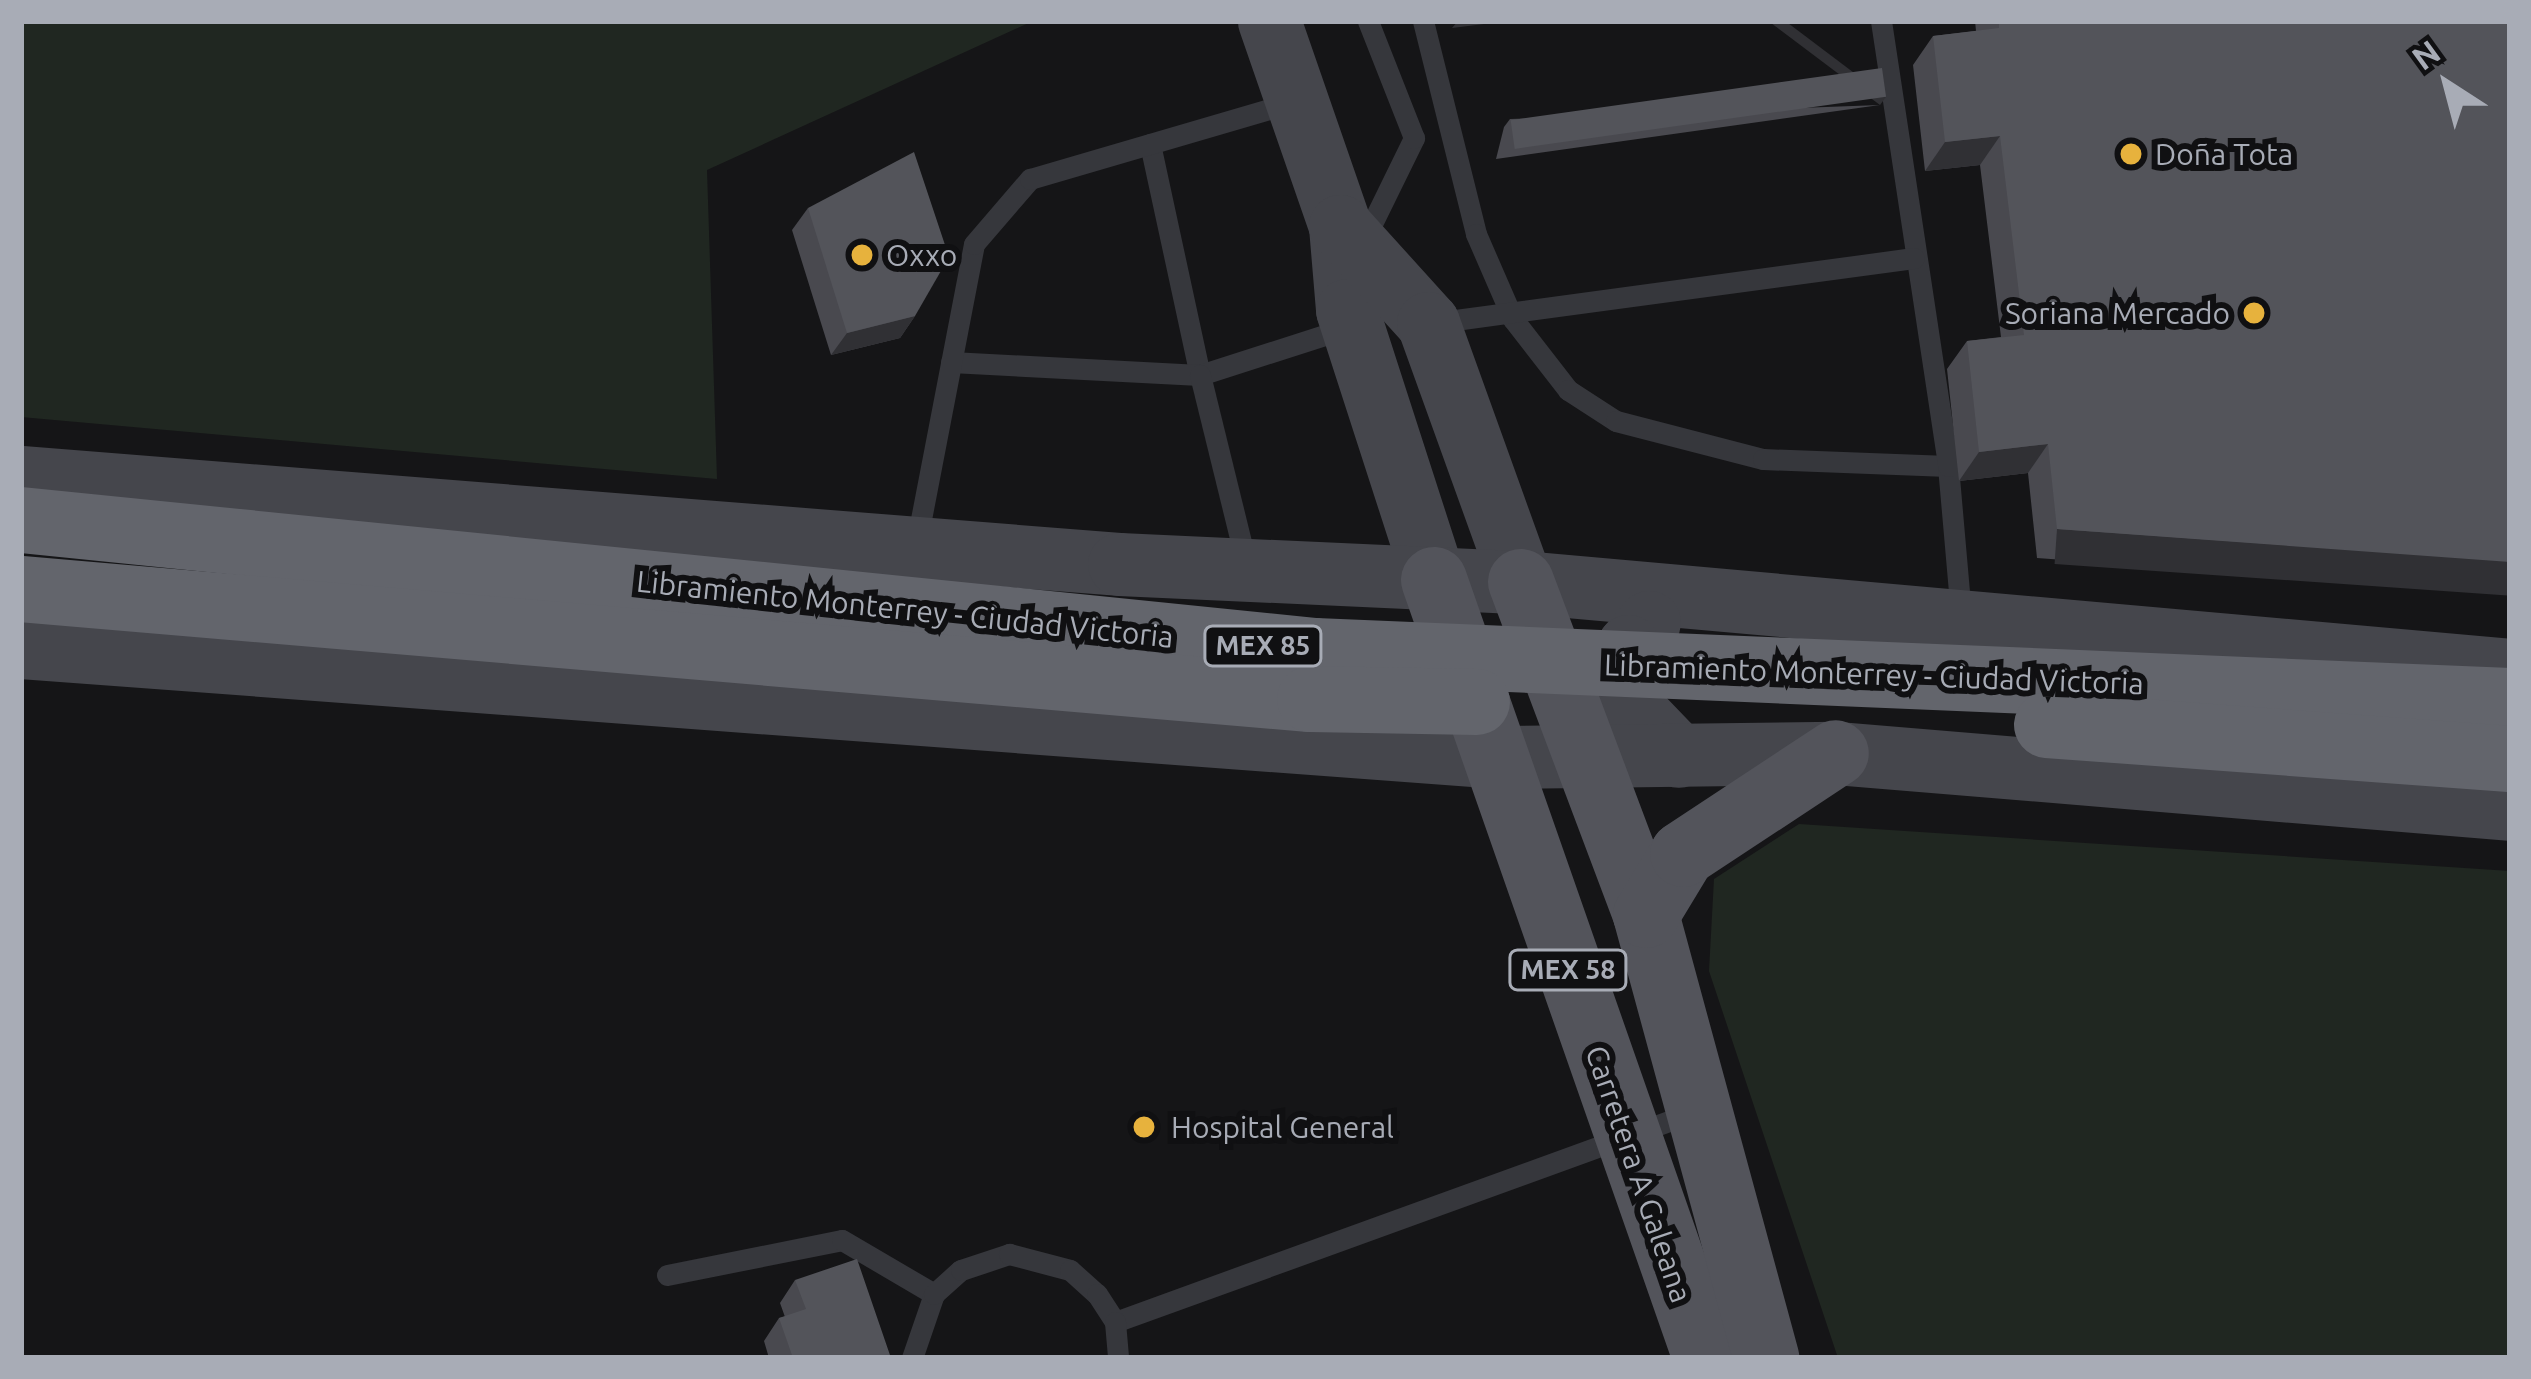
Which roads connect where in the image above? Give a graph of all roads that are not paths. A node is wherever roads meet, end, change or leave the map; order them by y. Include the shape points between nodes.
1 (1269, 21) edge
2 (1368, 21) edge
3 (1424, 21) edge
4 (1881, 21) edge
5 (1297, 101) junction
6 (1150, 144) junction
7 (1351, 235) junction
8 (1914, 258) junction
9 (1513, 320) junction
10 (1428, 323) junction
11 (1353, 326) junction
12 (951, 362) junction
13 (1200, 374) junction
14 (1948, 466) junction
15 (21, 477) edge
16 (21, 520) edge
17 (915, 547) junction
18 (1248, 571) junction
19 (1323, 576) junction
20 (1435, 580) junction
21 (1520, 582) junction
22 (21, 589) edge
23 (1684, 596) junction
24 (1962, 621) junction
25 (21, 646) edge
26 (2510, 670) edge
27 (2510, 701) edge
28 (1294, 744) junction
29 (1836, 754) junction
30 (1679, 756) junction
31 (1497, 758) junction
32 (1584, 758) junction
33 (2510, 759) edge
34 (2510, 809) edge
35 (1646, 915) junction
36 (1695, 1112) junction
37 (1624, 1137) junction
38 (667, 1275) dead end
39 (934, 1294) junction
40 (1115, 1322) junction
41 (912, 1358) edge
42 (1118, 1358) edge
43 (1706, 1358) edge
44 (1766, 1358) edge

1 - 5 street
2 - 7 lane via 1414,138
3 - 9 lane via 1476,235
4 - 8 lane
5 - 6 lane
5 - 7 street
6 - 12 lane via 1030,179 974,244
6 - 13 lane
7 - 10 street
7 - 11 street
8 - 9 lane
8 - 14 lane
9 - 10 lane
9 - 14 lane via 1568,390 1616,422 1763,459
10 - 21 street
11 - 13 lane
11 - 20 street
12 - 13 lane
12 - 17 lane
13 - 18 lane
14 - 24 lane
15 - 17 street
16 - 27 highway, Libramiento Monterrey - Ciudad Victoria / MEX 85 via 1315,651
17 - 18 street
18 - 19 street
19 - 20 street
19 - 28 street via 1377,639 1380,673 1339,729
20 - 21 street
20 - 31 main road, Carretera A Galeana / MEX 58
21 - 23 street
21 - 32 main road, MEX 58
22 - 33 highway, Libramiento Monterrey - Ciudad Victoria / MEX 85 via 1310,699 1815,708
23 - 24 street
23 - 30 street via 1628,646 1622,670 1626,700
24 - 26 street
25 - 28 street
28 - 31 street
29 - 30 street
29 - 34 street
29 - 35 main road via 1682,854
30 - 32 street
31 - 32 street
31 - 37 main road, Carretera A Galeana / MEX 58
32 - 35 main road, MEX 58
35 - 36 main road, MEX 58
36 - 37 lane
36 - 44 main road, MEX 58 via 1766,1324
37 - 40 lane
37 - 43 main road, Carretera A Galeana / MEX 58
38 - 39 lane via 842,1240
39 - 40 lane via 961,1270 1010,1254 1045,1259
39 - 41 lane
40 - 42 lane

